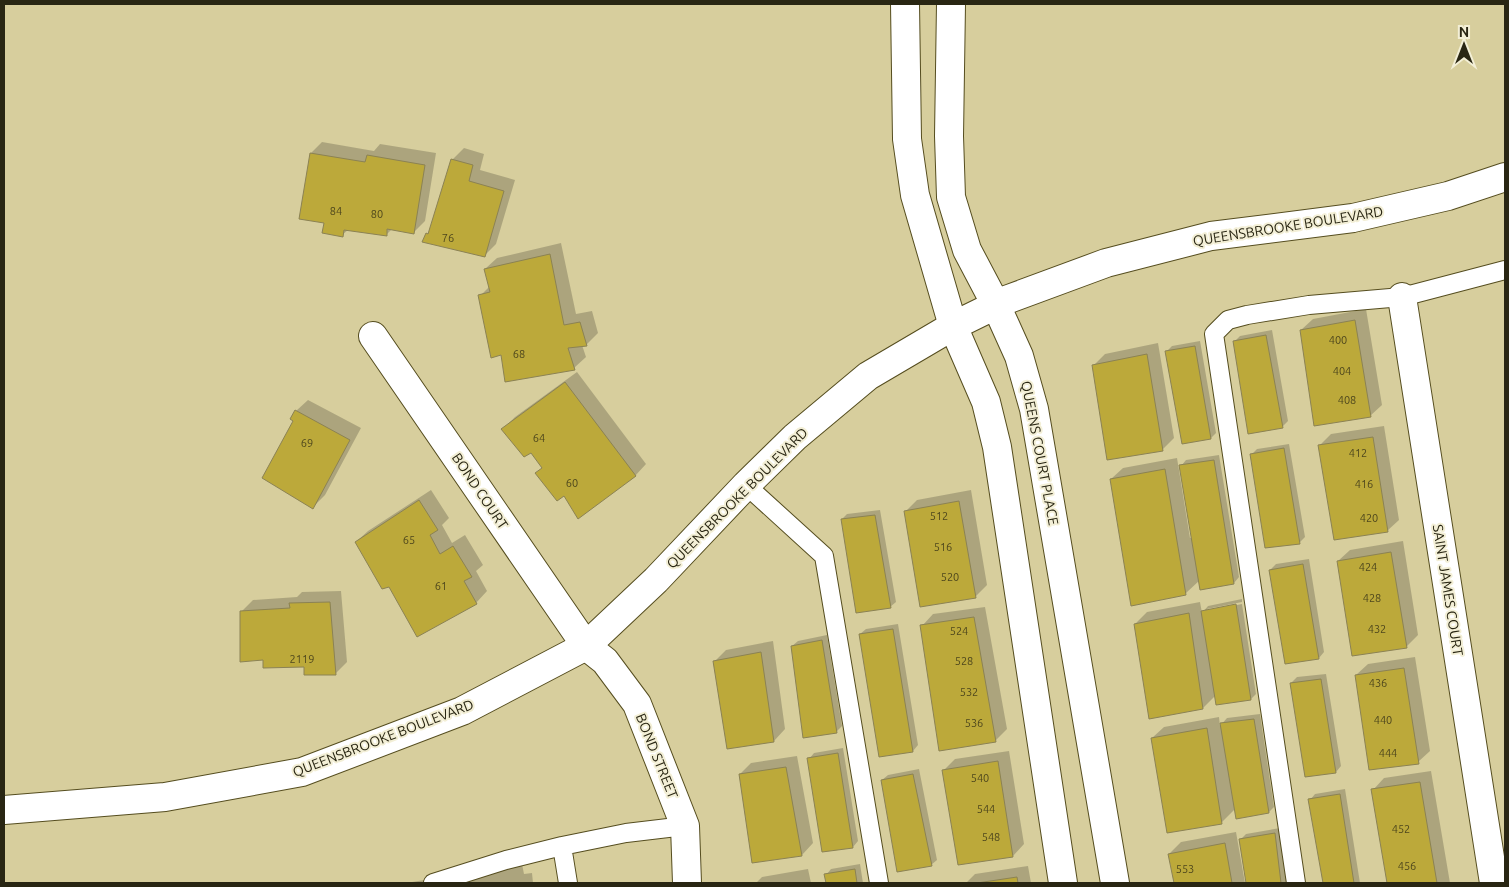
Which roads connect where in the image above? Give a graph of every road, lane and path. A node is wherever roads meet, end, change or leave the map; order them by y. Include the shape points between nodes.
1 (905, 4) edge
2 (951, 4) edge
3 (1505, 176) edge
4 (1505, 270) edge
5 (1402, 297) junction
6 (996, 305) junction
7 (952, 326) junction
8 (374, 336) dead end
9 (746, 485) junction
10 (586, 646) junction
11 (4, 810) edge
12 (685, 826) junction
13 (562, 846) junction
14 (433, 883) edge
15 (568, 883) edge
16 (687, 883) edge
17 (879, 883) edge
18 (1064, 883) edge
19 (1115, 883) edge
20 (1296, 883) edge
21 (1494, 883) edge

1 - 7 street via 907,139 912,176
2 - 6 street, QUEENS COURT PLACE via 951,197 967,250
3 - 6 street, QUEENSBROOKE BOULEVARD via 1448,196 1354,218 1201,239 1106,263
4 - 5 lane
5 - 20 lane via 1247,315 1228,320 1214,334
5 - 21 street, SAINT JAMES COURT
6 - 7 street, QUEENSBROOKE BOULEVARD
6 - 19 street, QUEENS COURT PLACE via 1020,356 1034,409
7 - 9 street, QUEENSBROOKE BOULEVARD via 868,376 795,437
7 - 18 street via 986,402 997,448
8 - 10 street, BOND COURT
9 - 10 street, QUEENSBROOKE BOULEVARD via 656,580
9 - 17 lane via 824,556
10 - 11 street, QUEENSBROOKE BOULEVARD via 462,711 302,772 166,797
10 - 12 street, BOND STREET via 605,661 637,704
12 - 13 lane via 626,833
12 - 16 street, BOND STREET
13 - 14 lane
13 - 15 lane

